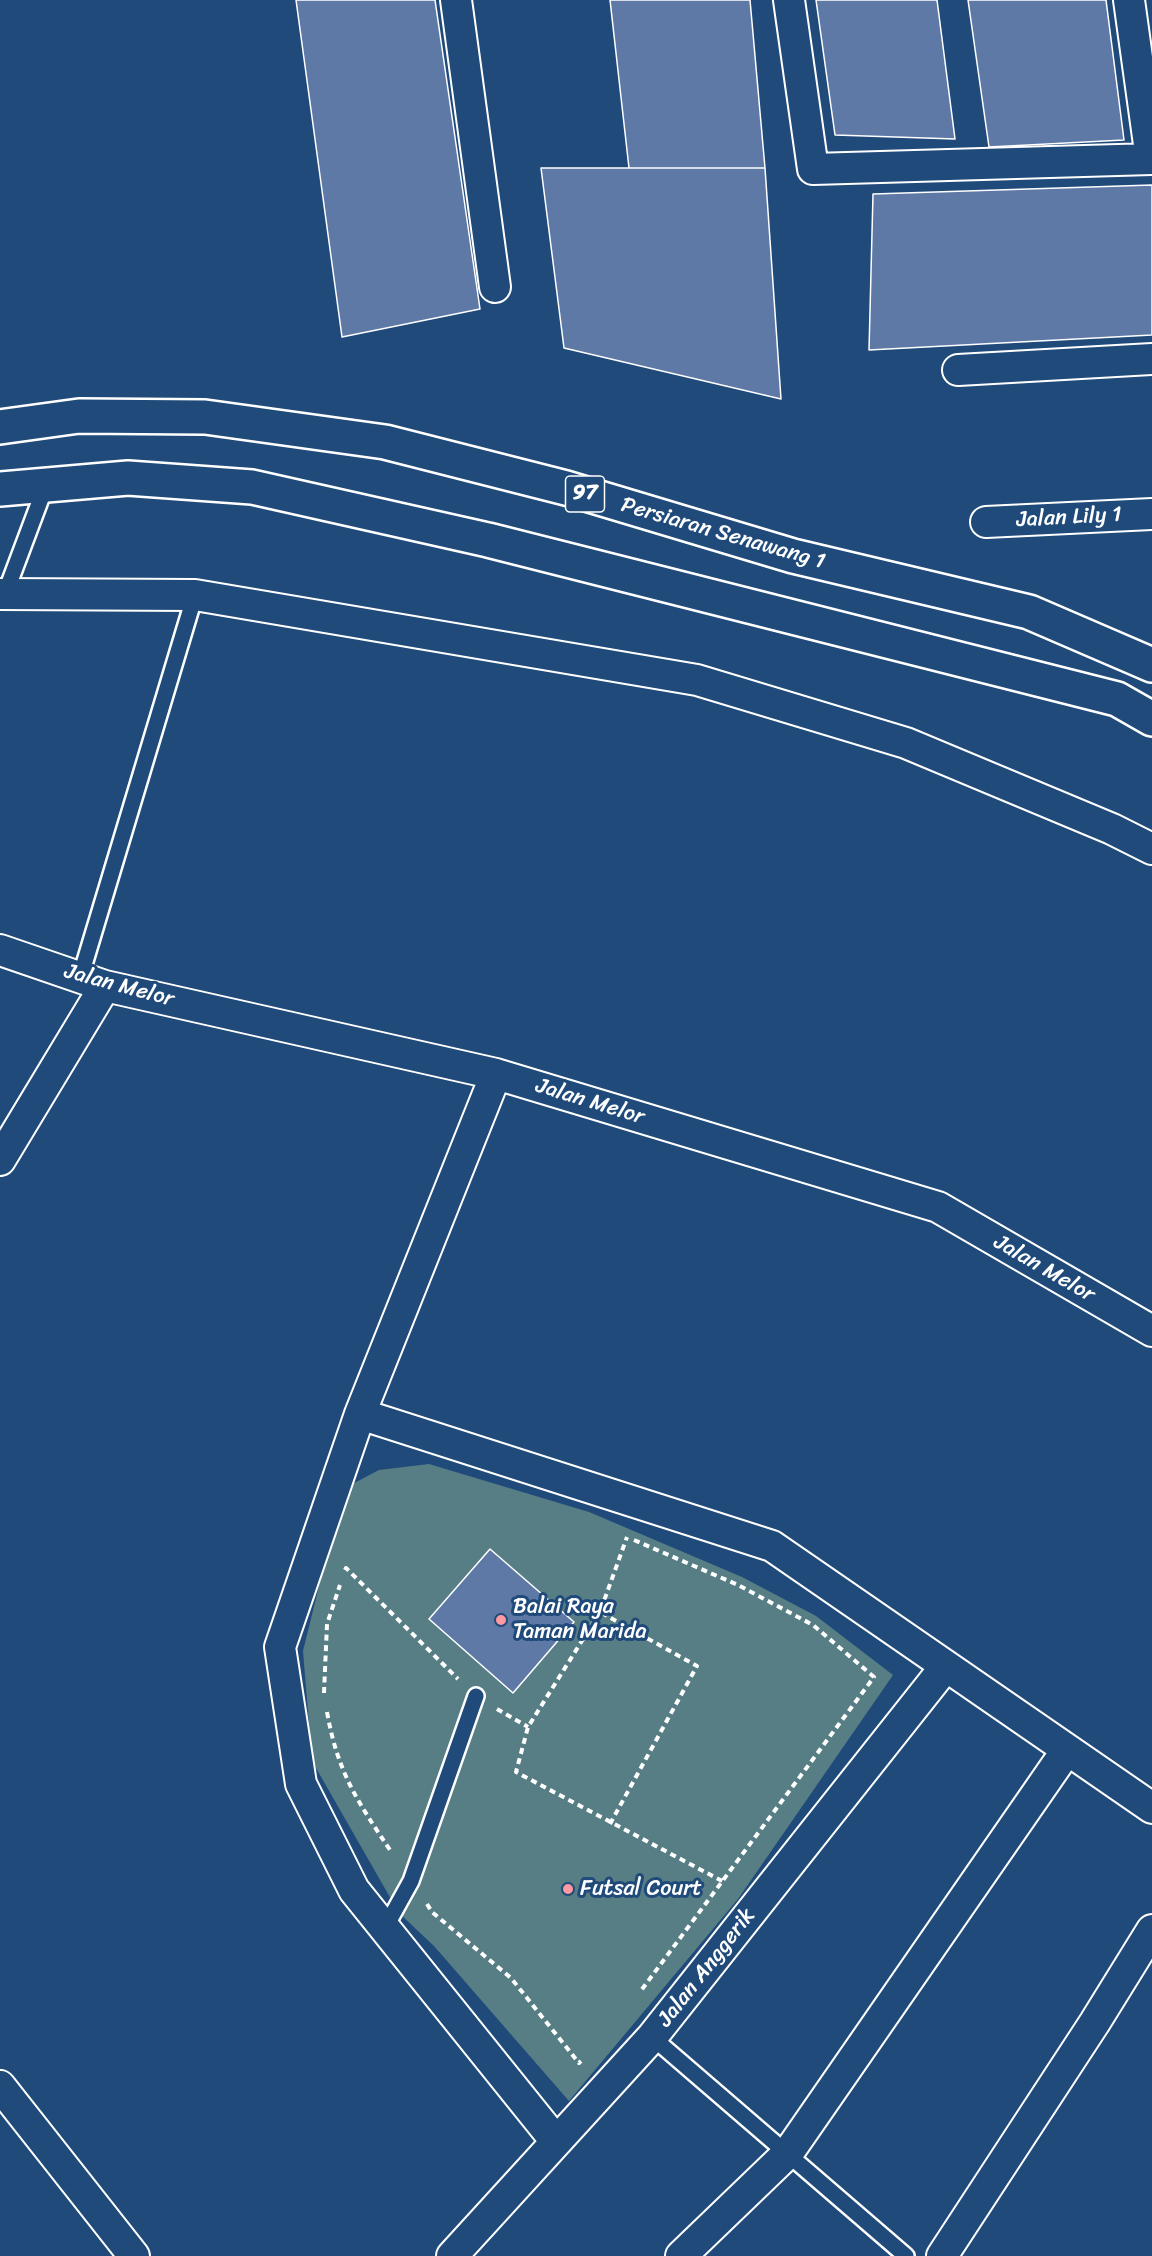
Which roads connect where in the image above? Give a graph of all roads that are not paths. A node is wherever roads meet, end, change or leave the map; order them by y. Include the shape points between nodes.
1 (456, 0) edge
2 (789, 0) edge
3 (1129, 0) edge
4 (1152, 159) edge
5 (495, 287) dead end
6 (1152, 359) edge
7 (958, 370) dead end
8 (0, 427) edge
9 (46, 485) junction
10 (0, 489) edge
11 (1152, 514) edge
12 (987, 522) dead end
13 (195, 595) junction
14 (2, 598) edge
15 (1152, 665) edge
16 (1152, 719) edge
17 (1152, 849) edge
18 (0, 950) edge
19 (93, 982) junction
20 (496, 1074) junction
21 (0, 1160) edge
22 (1152, 1331) edge
23 (360, 1414) junction
24 (946, 1666) junction
25 (476, 1696) road end
26 (1067, 1750) junction
27 (1152, 1808) edge
28 (385, 1928) junction
29 (1152, 1930) edge
30 (652, 2037) junction
31 (0, 2086) edge
32 (555, 2140) junction
33 (788, 2153) junction
34 (134, 2256) edge
35 (452, 2256) edge
36 (681, 2256) edge
37 (906, 2256) edge
38 (942, 2256) edge

1 - 5 street
2 - 4 street via 813,169
3 - 4 street
6 - 7 street
8 - 15 main road, Persiaran Senawang 1 / 97 via 79,416 205,417 385,442 566,488 793,556 1029,612
9 - 10 main road
9 - 14 lane
9 - 16 main road via 128,478 252,487 488,540 1117,699
11 - 12 street, Jalan Lily 1
13 - 14 street
13 - 17 street via 697,680 906,742
13 - 19 lane
18 - 19 street, Jalan Melor
19 - 20 street, Jalan Melor
19 - 21 street
20 - 22 street, Jalan Melor via 939,1207
20 - 23 street
23 - 24 street via 772,1546
23 - 28 street via 280,1647 301,1784 354,1890
24 - 26 street
24 - 30 street, Jalan Anggerik
25 - 28 lane via 411,1881
26 - 27 street
26 - 33 street
28 - 32 street
29 - 38 street
30 - 32 street, Jalan Anggerik
30 - 33 lane
31 - 34 street
32 - 35 street, Jalan Anggerik
33 - 36 street
33 - 37 lane

